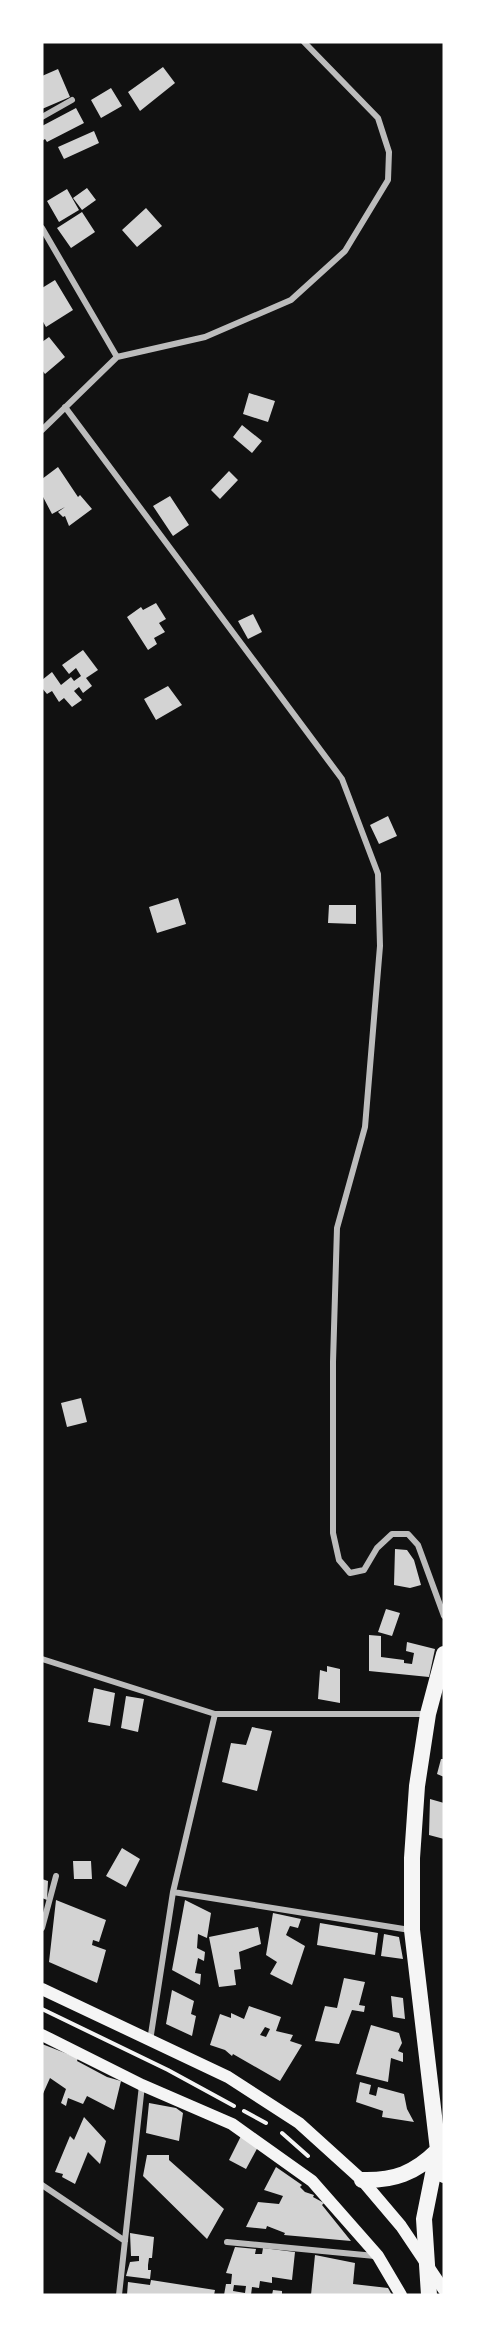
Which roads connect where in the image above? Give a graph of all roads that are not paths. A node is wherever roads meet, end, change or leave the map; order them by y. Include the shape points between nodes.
1 (304, 42) edge
2 (72, 100) dead end
3 (42, 117) edge
4 (42, 228) edge
5 (117, 357) junction
6 (65, 407) junction
7 (42, 430) edge
8 (444, 1616) edge
9 (444, 1654) edge
10 (42, 1659) edge
11 (215, 1714) junction
12 (428, 1714) junction
13 (56, 1876) dead end
14 (173, 1892) junction
15 (42, 1928) edge
16 (412, 1930) junction
17 (42, 1989) edge
18 (42, 2035) edge
19 (150, 2042) junction
20 (142, 2085) junction
21 (438, 2150) junction
22 (444, 2175) edge
23 (362, 2180) junction
24 (42, 2185) edge
25 (125, 2241) junction
26 (227, 2242) dead end
27 (378, 2256) junction
28 (427, 2266) junction
29 (444, 2290) edge
30 (119, 2295) edge
31 (401, 2295) edge
32 (429, 2295) edge

1 - 5 street via 378,118 390,152 388,180 345,251 291,300 205,337
2 - 3 street
4 - 5 street
5 - 6 street
6 - 7 street
6 - 8 street via 342,780 378,874 380,946 365,1127 337,1228 333,1533 339,1560 350,1573 364,1570 377,1548 392,1534 408,1534 418,1545
9 - 12 highway
10 - 11 street
11 - 12 street
11 - 14 street
12 - 16 highway via 411,1858
13 - 15 street
14 - 16 street
14 - 19 street
16 - 21 highway
17 - 19 main road
18 - 20 main road
19 - 23 main road via 228,2077 299,2123
20 - 25 street
20 - 27 main road via 232,2124 312,2181
21 - 22 highway
21 - 23 highway via 404,2176 384,2181
21 - 28 highway via 424,2220
23 - 28 main road via 401,2226
24 - 25 street
25 - 30 street
26 - 27 street
27 - 31 main road
28 - 29 main road
28 - 32 highway

